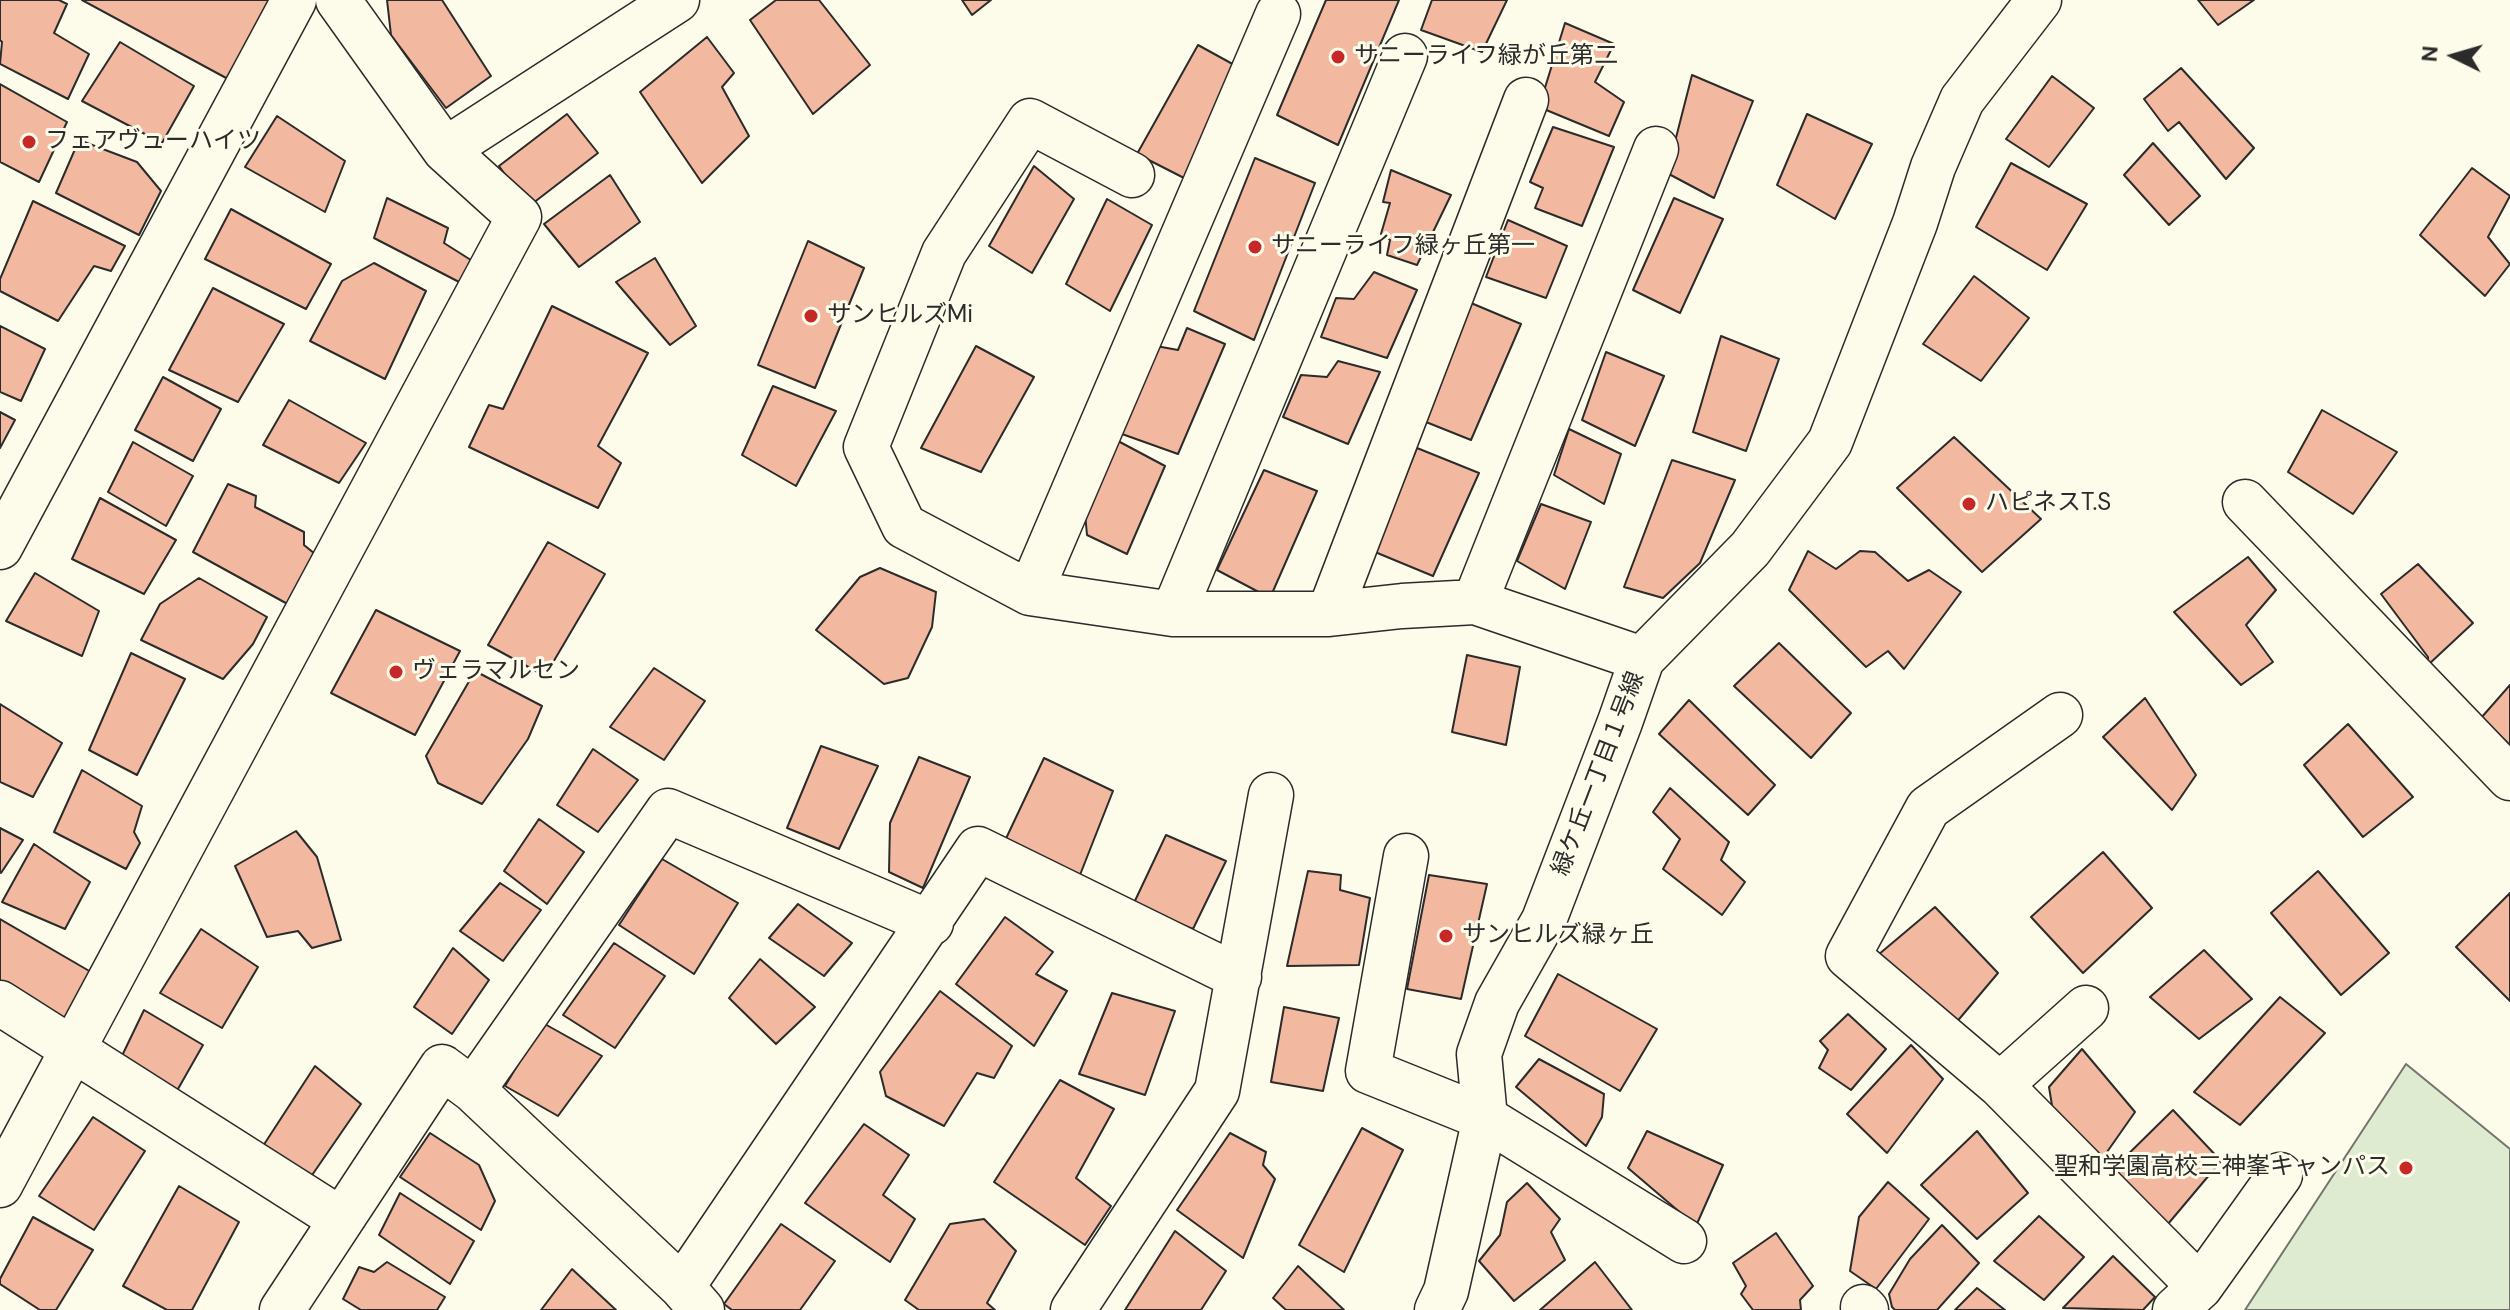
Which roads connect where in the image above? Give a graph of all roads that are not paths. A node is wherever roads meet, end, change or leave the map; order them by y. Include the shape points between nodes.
1 (294, 0) edge
2 (338, 0) edge
3 (677, 0) edge
4 (2039, 0) edge
5 (1278, 14) dead end
6 (1405, 56) dead end
7 (1526, 100) dead end
8 (1656, 149) dead end
9 (445, 150) junction
10 (1132, 175) dead end
11 (2245, 502) dead end
12 (0, 547) edge
13 (1030, 593) junction
14 (1475, 602) junction
15 (1173, 614) junction
16 (1329, 614) junction
17 (1642, 659) junction
18 (2060, 715) dead end
19 (2510, 778) edge
20 (1271, 795) dead end
21 (1406, 856) dead end
22 (931, 923) junction
23 (1239, 977) junction
24 (0, 1003) edge
25 (2086, 1008) dead end
26 (73, 1050) junction
27 (2000, 1085) junction
28 (473, 1090) junction
29 (1485, 1118) junction
30 (2280, 1175) dead end
31 (0, 1185) edge
32 (340, 1219) junction
33 (1684, 1241) dead end
34 (2188, 1298) edge
35 (692, 1299) edge
36 (1449, 1304) edge
37 (282, 1310) edge
38 (1073, 1310) edge

1 - 12 street
2 - 9 street
3 - 9 street
4 - 17 street, 緑ケ丘一丁目１号線 via 1962,100 1830,442 1750,549
5 - 13 street
6 - 15 street
7 - 16 street
8 - 14 street
9 - 26 street via 519,217
10 - 13 street via 1030,121 944,253 866,447 904,526
11 - 19 street
13 - 15 street
14 - 16 street
14 - 17 street
15 - 16 street
17 - 29 street, 緑ケ丘一丁目１号線 via 1544,920 1497,1003 1479,1054
18 - 27 street via 1928,808 1848,956
20 - 23 street
21 - 29 street via 1368,1071
22 - 23 street via 978,849
22 - 28 street via 668,811
22 - 35 street
23 - 38 street via 1217,1091
24 - 26 street
25 - 27 street
26 - 31 street
26 - 32 street
27 - 34 street
28 - 32 street via 442,1067
28 - 35 street
29 - 33 street
29 - 36 street, 緑ケ丘一丁目１号線
30 - 34 street
32 - 37 street

